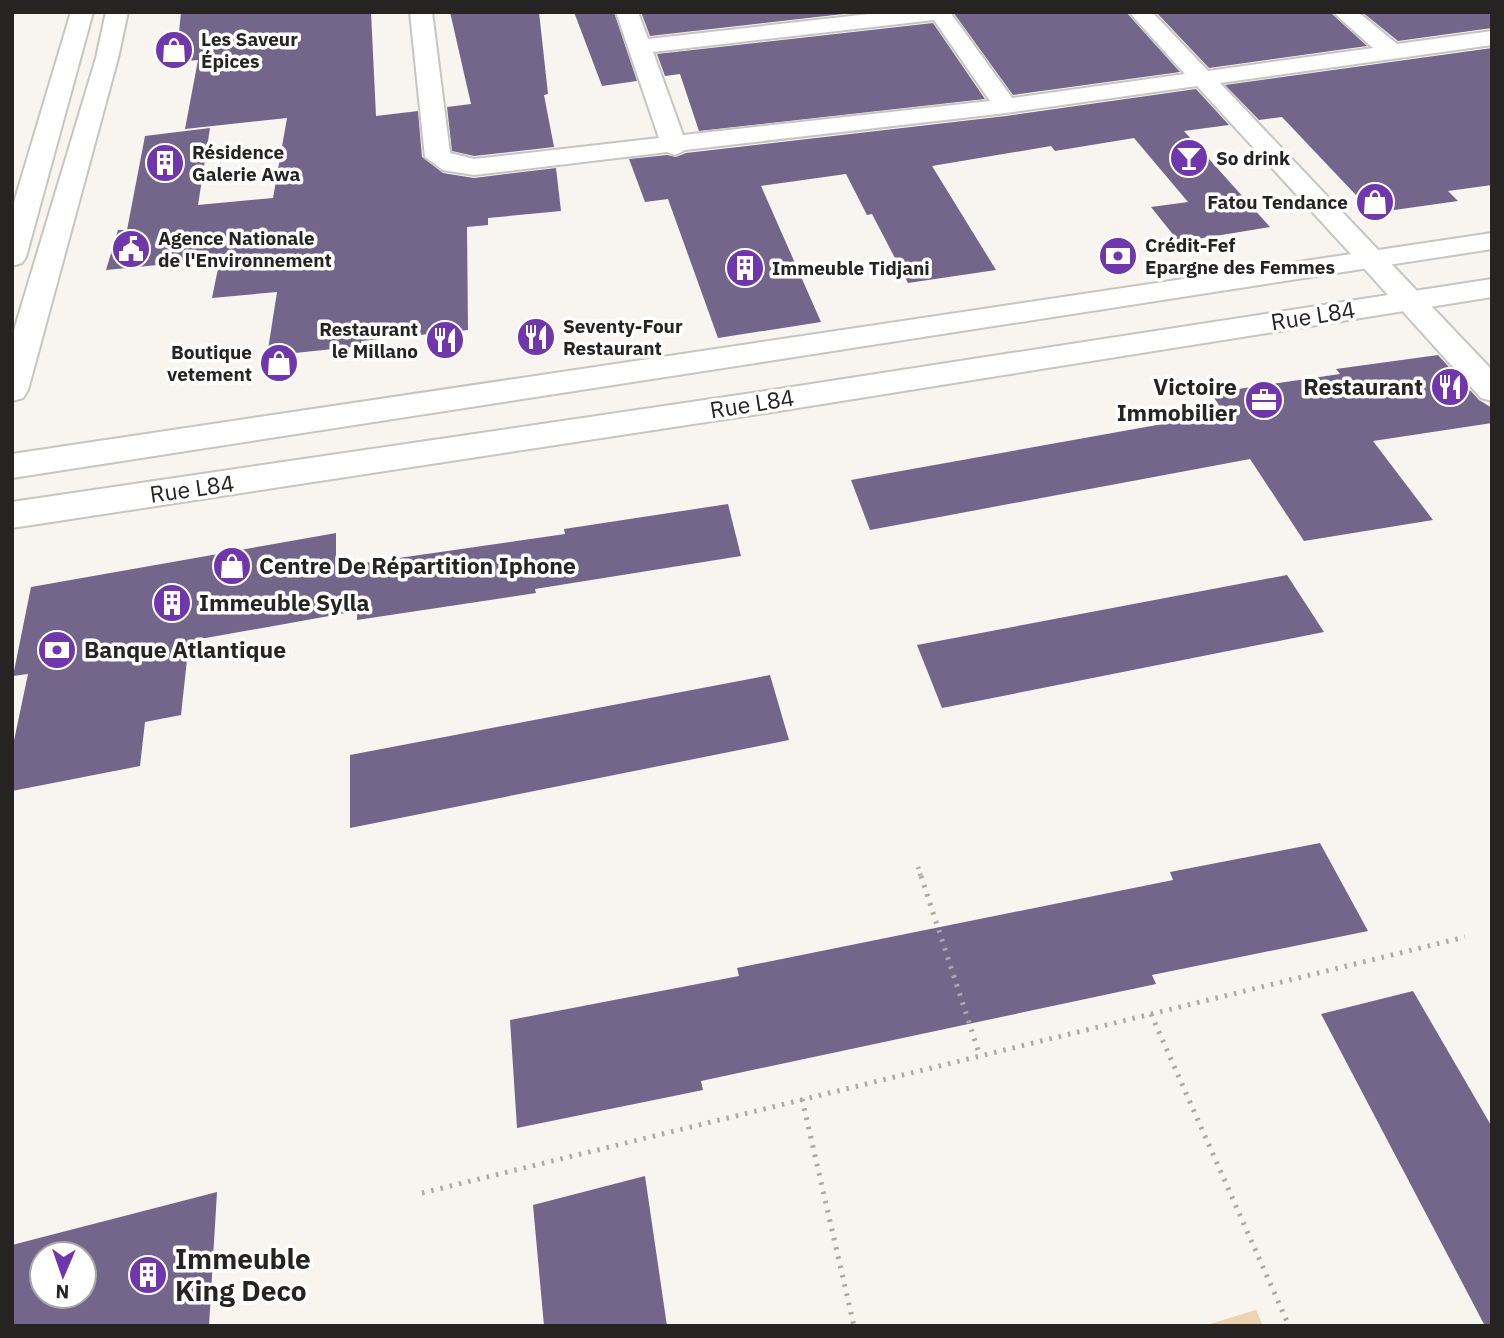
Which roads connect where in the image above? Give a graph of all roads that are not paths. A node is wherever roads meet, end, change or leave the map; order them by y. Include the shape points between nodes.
1 (82, 12) edge
2 (117, 12) edge
3 (421, 12) edge
4 (627, 12) edge
5 (939, 12) edge
6 (1140, 12) edge
7 (1344, 12) edge
8 (1492, 38) edge
9 (638, 47) junction
10 (1391, 51) junction
11 (1202, 77) junction
12 (1006, 106) junction
13 (675, 146) junction
14 (1492, 241) edge
15 (12, 257) edge
16 (1371, 259) junction
17 (1492, 288) edge
18 (1410, 301) junction
19 (12, 390) edge
20 (1492, 390) edge
21 (12, 466) edge
22 (12, 515) edge

1 - 15 street
2 - 19 street
3 - 13 street via 438,157 452,165 474,167
4 - 9 street
5 - 9 street
5 - 12 street
6 - 11 street
7 - 10 street
8 - 10 street
9 - 13 street
10 - 11 street
11 - 12 street
11 - 16 street
12 - 13 street
14 - 16 street, Rue L84
16 - 18 street
16 - 21 street, Rue L84
17 - 18 street, Rue L84
18 - 20 street
18 - 22 street, Rue L84

